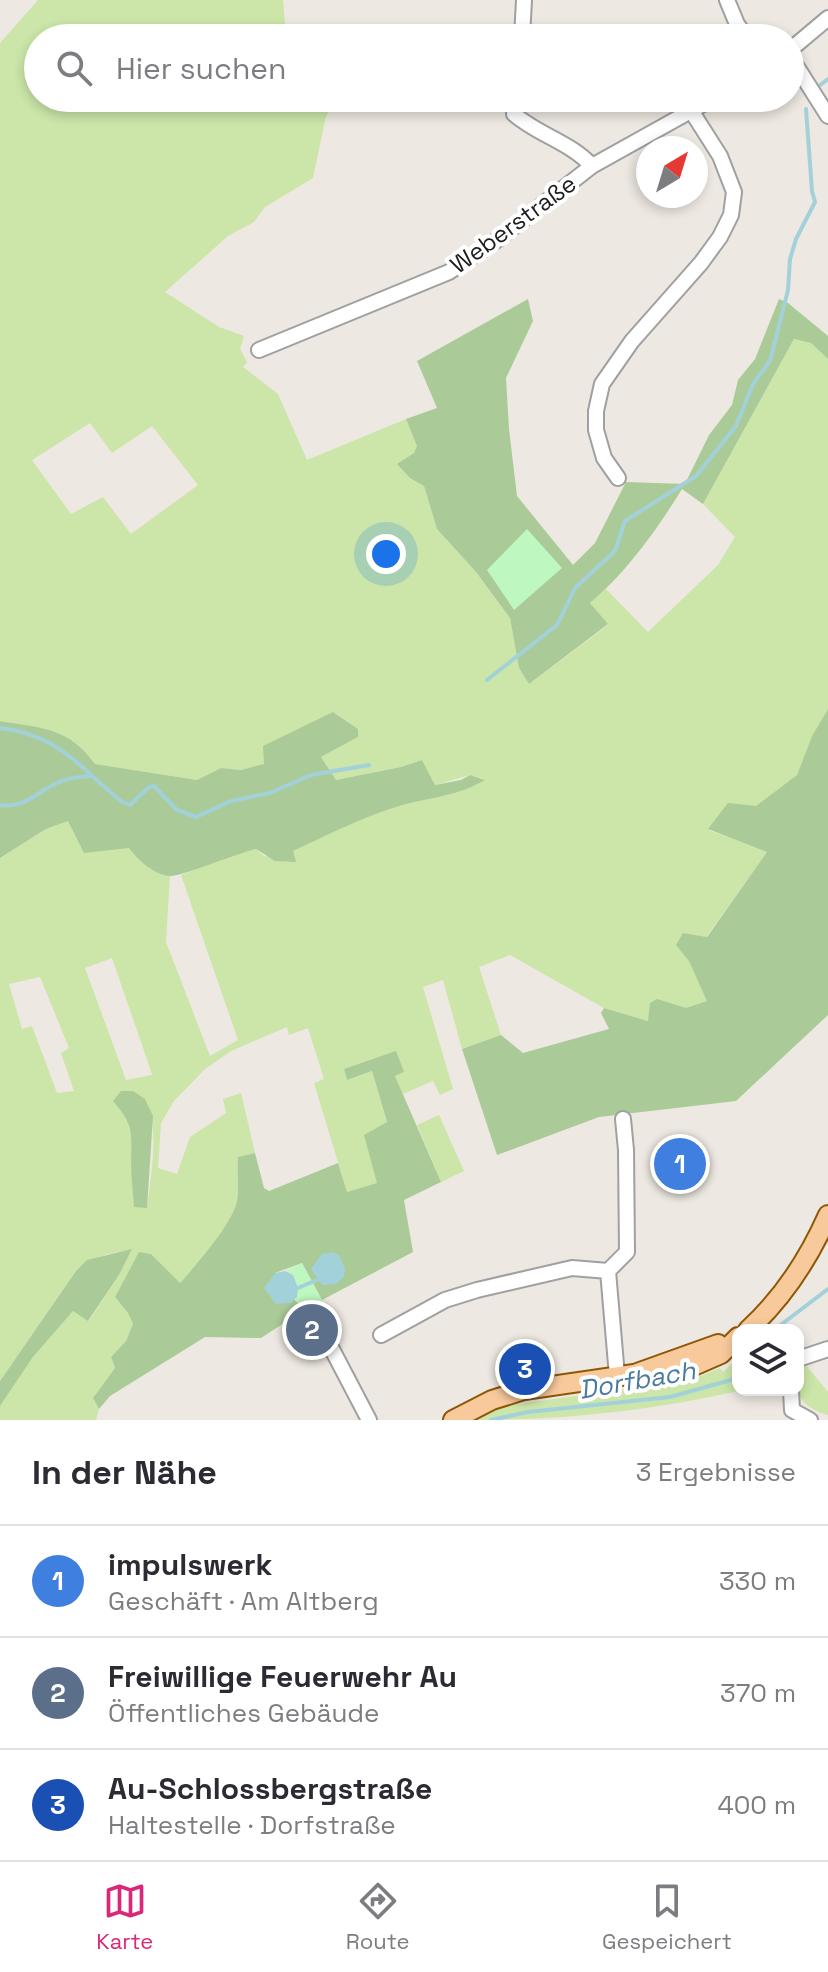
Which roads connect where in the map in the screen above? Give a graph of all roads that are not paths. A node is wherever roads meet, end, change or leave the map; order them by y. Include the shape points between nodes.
1 (524, 0) edge
2 (727, 0) edge
3 (828, 18) edge
4 (523, 24) edge
5 (737, 24) edge
6 (804, 40) edge
7 (804, 76) edge
8 (514, 112) edge
9 (692, 112) joint
10 (828, 116) edge
11 (592, 166) junction
12 (259, 350) dead end
13 (618, 478) dead end
14 (623, 1119) dead end
15 (828, 1215) edge
16 (608, 1271) junction
17 (753, 1324) edge
18 (324, 1334) dead end
19 (381, 1335) dead end
20 (732, 1337) edge
21 (828, 1349) edge
22 (804, 1357) edge
23 (625, 1375) junction
24 (790, 1415) edge
25 (369, 1420) edge
26 (453, 1420) edge
27 (810, 1420) edge

1 - 4 street
2 - 5 street
3 - 6 street
7 - 10 street
8 - 11 street
9 - 11 street, Weberstraße
9 - 13 street via 720,156 734,192 731,215 701,263 632,341 602,384 596,430 604,458
11 - 12 street, Weberstraße via 449,272
14 - 16 street via 627,1252
15 - 17 main road via 800,1269
16 - 19 street via 572,1268 477,1290 445,1300
16 - 23 street
18 - 25 street
20 - 23 main road
21 - 22 street
23 - 26 main road via 524,1390
24 - 27 street

